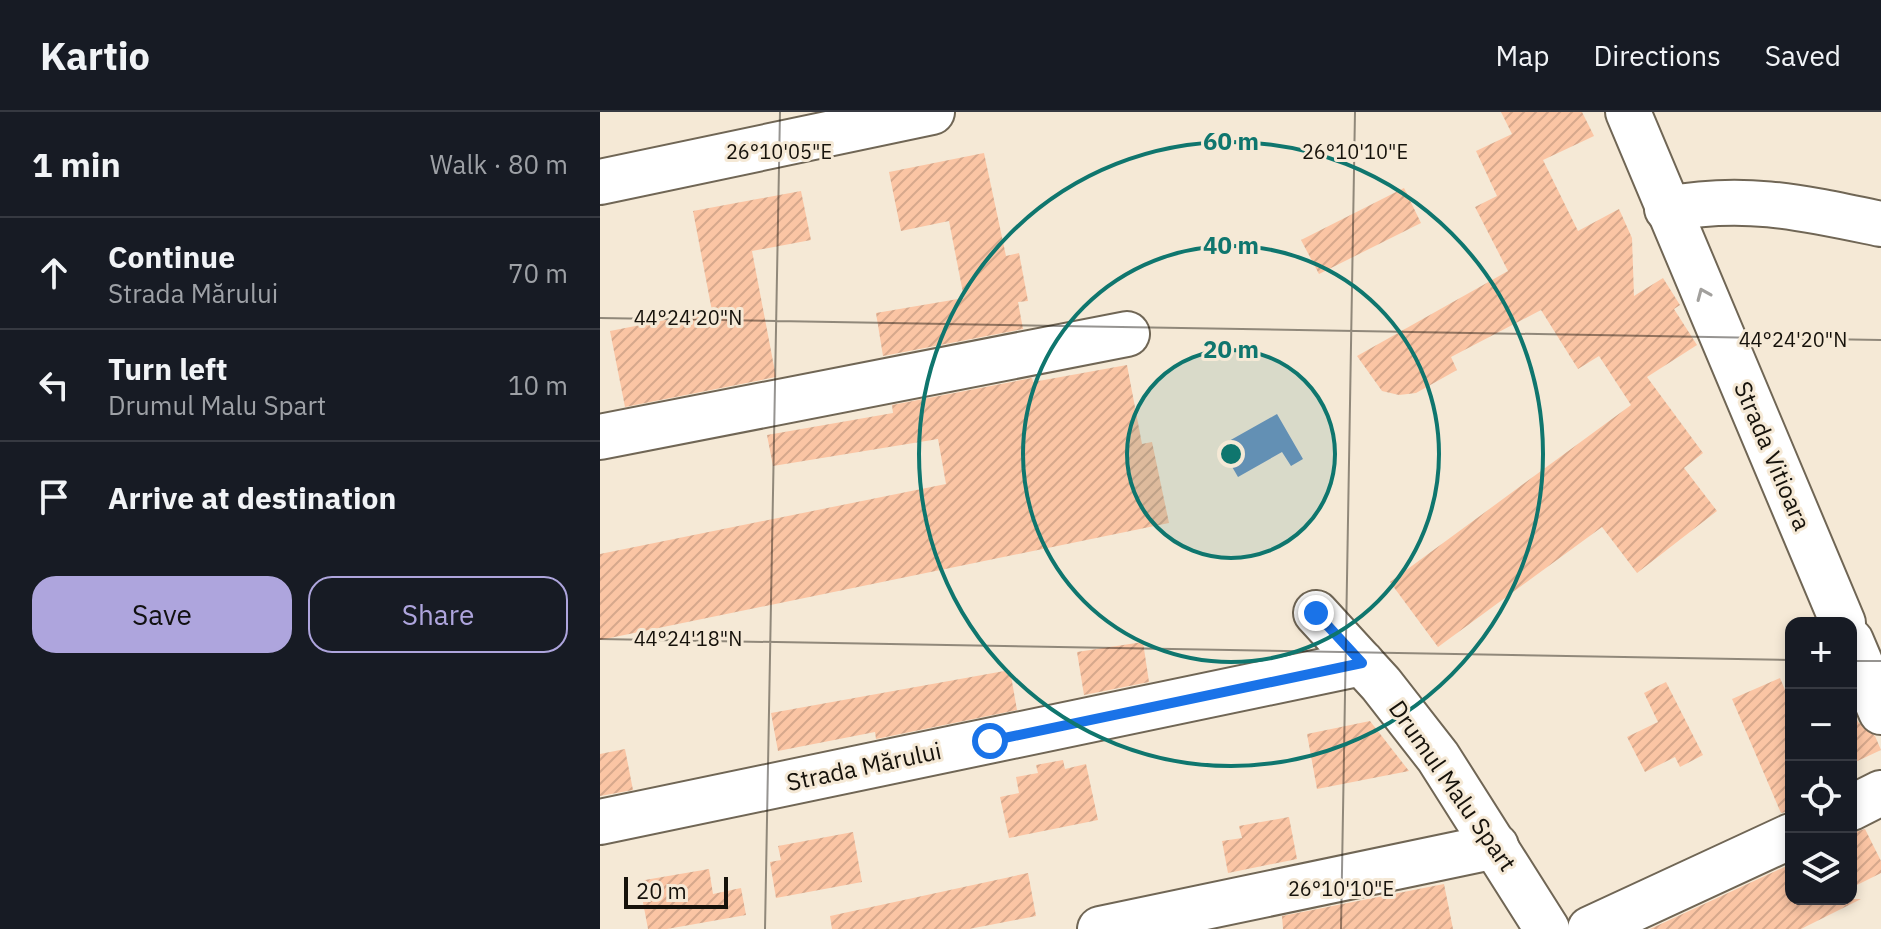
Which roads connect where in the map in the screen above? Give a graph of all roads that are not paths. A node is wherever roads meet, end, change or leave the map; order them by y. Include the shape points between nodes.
1 (932, 112) edge
2 (1628, 112) edge
3 (600, 182) edge
4 (1667, 209) junction
5 (1881, 224) edge
6 (1127, 334) dead end
7 (600, 437) edge
8 (1316, 613) dead end
9 (1840, 617) edge
10 (1857, 655) edge
11 (1362, 663) junction
12 (1881, 712) edge
13 (1881, 793) edge
14 (1857, 805) edge
15 (600, 822) edge
16 (1785, 839) edge
17 (1496, 846) junction
18 (1100, 929) edge
19 (1547, 929) edge
20 (1590, 929) edge

1 - 3 street
2 - 4 street, Strada Vitioara
4 - 5 street via 1756,201
9 -> 4 street, Strada Vitioara
6 - 7 street
8 - 11 street, Drumul Malu Spart
10 - 12 street
11 - 15 street, Strada Mărului
11 - 17 street, Drumul Malu Spart via 1438,757
13 - 14 street
16 - 20 street
17 - 18 street
17 - 19 street, Drumul Malu Spart

